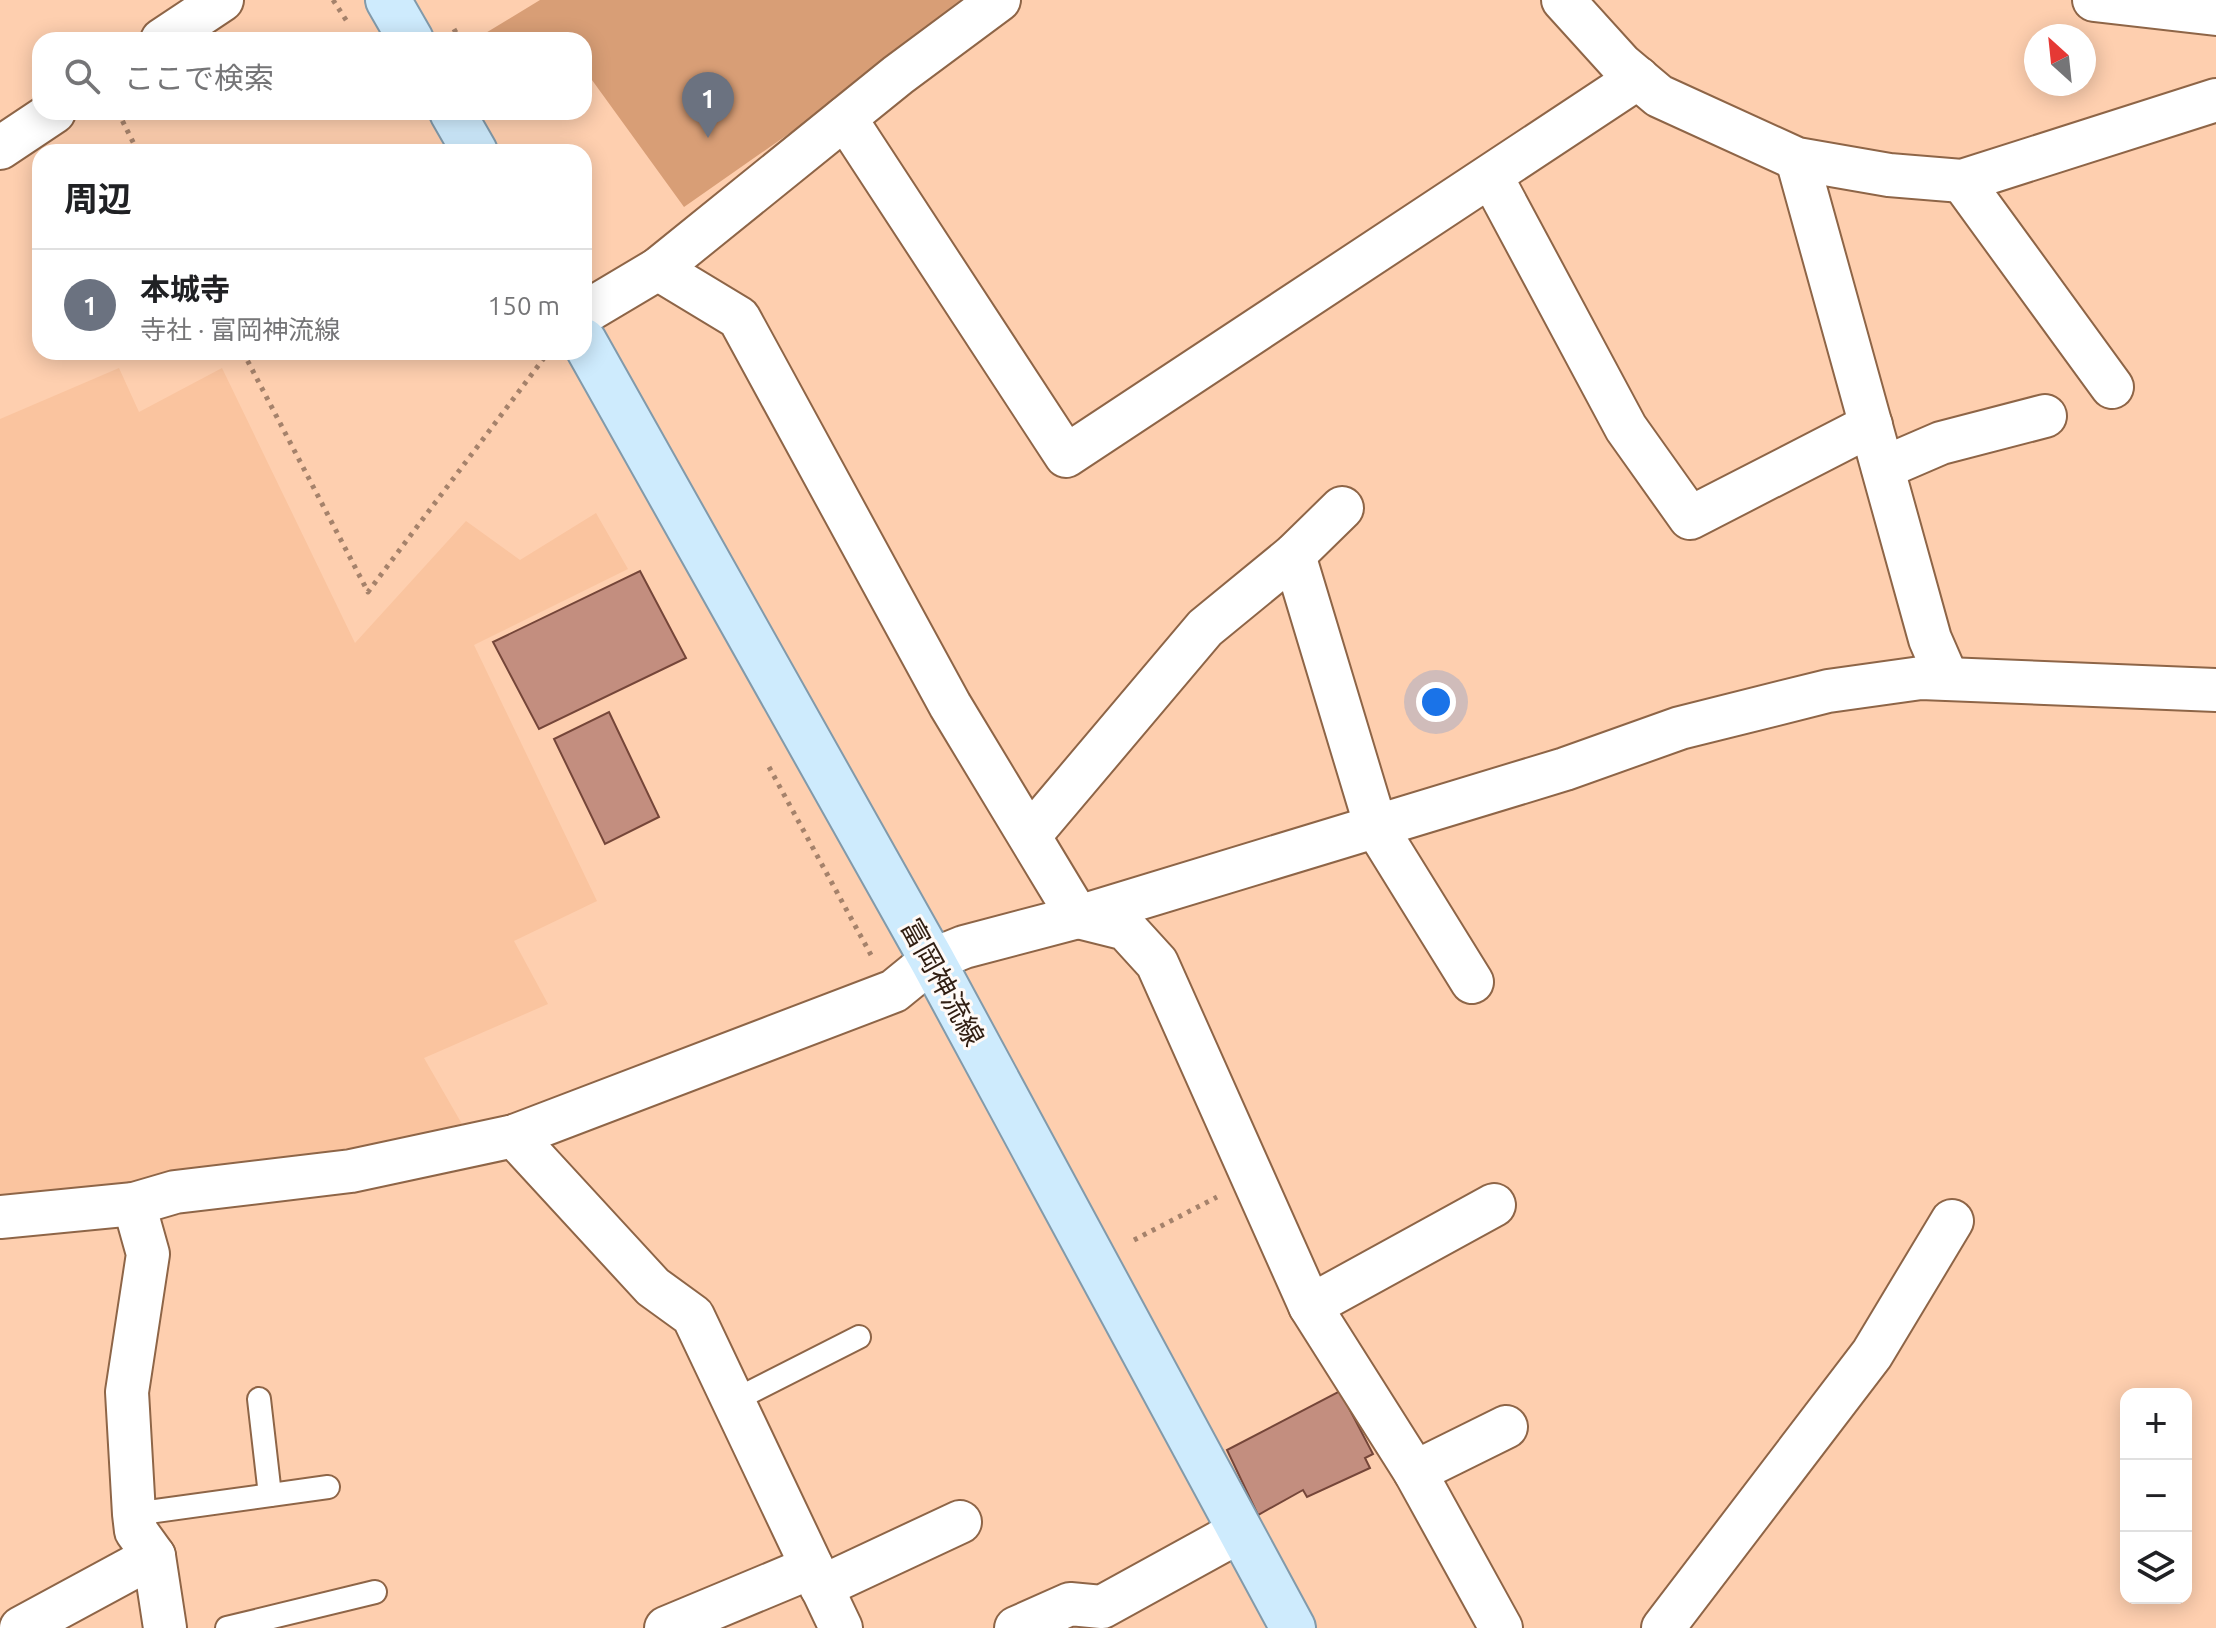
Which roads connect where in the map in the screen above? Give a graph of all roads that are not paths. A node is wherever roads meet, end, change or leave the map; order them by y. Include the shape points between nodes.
1 (222, 0) edge
2 (388, 0) edge
3 (999, 0) edge
4 (1563, 0) edge
5 (2094, 0) edge
6 (2201, 9) edge
7 (174, 32) edge
8 (406, 32) edge
9 (1638, 78) junction
10 (2216, 100) edge
11 (845, 118) junction
12 (42, 120) edge
13 (457, 120) edge
14 (470, 144) edge
15 (0, 148) edge
16 (1797, 159) junction
17 (1491, 176) junction
18 (1962, 181) junction
19 (658, 269) junction
20 (592, 308) edge
21 (574, 360) edge
22 (2112, 387) dead end
23 (2045, 416) dead end
24 (1871, 425) junction
25 (1883, 468) junction
26 (1342, 508) dead end
27 (1294, 555) junction
28 (1947, 678) junction
29 (2216, 690) edge
30 (1376, 827) junction
31 (1031, 834) junction
32 (1078, 917) junction
33 (932, 960) junction
34 (1472, 982) dead end
35 (514, 1136) junction
36 (134, 1204) junction
37 (1494, 1205) dead end
38 (0, 1217) edge
39 (1952, 1221) dead end
40 (1310, 1306) junction
41 (859, 1337) dead end
42 (259, 1399) dead end
43 (733, 1401) junction
44 (1506, 1427) dead end
45 (1415, 1472) junction
46 (328, 1487) dead end
47 (270, 1495) junction
48 (134, 1514) junction
49 (960, 1522) dead end
50 (1240, 1531) junction
51 (154, 1556) junction
52 (816, 1577) junction
53 (375, 1592) dead end
54 (21, 1628) edge
55 (165, 1628) edge
56 (227, 1628) edge
57 (666, 1628) edge
58 (841, 1628) edge
59 (1016, 1628) edge
60 (1293, 1628) edge
61 (1501, 1628) edge
62 (1663, 1628) edge

1 - 7 street
2 - 8 main road
3 - 11 street
4 - 9 street
5 - 6 street
9 - 16 street via 1659,96
9 - 17 street
10 - 18 street
11 - 17 street via 1066,456
11 - 19 street
12 - 15 street
13 - 14 main road
16 - 18 street
16 - 24 street
17 - 24 street via 1626,428 1690,518
18 - 22 street
19 - 20 street
19 - 31 street via 739,318 950,705
21 - 33 main road, 富岡神流線
23 - 25 street via 1941,443
24 - 25 street
25 - 28 street via 1930,639
26 - 27 street
27 - 30 street
27 - 31 street via 1205,628
28 - 29 street
28 - 30 street via 1828,691 1680,728
30 - 32 street
30 - 34 street
31 - 32 street
32 - 33 street
32 - 40 street via 1126,929 1157,963
33 - 35 street via 894,991
33 - 50 main road, 富岡神流線
35 - 36 street via 351,1171 175,1192
35 - 43 street via 653,1287 693,1316
36 - 38 street
36 - 48 street via 148,1254 127,1392
37 - 40 street
39 - 62 street via 1872,1354
40 - 45 street
41 - 43 lane
42 - 47 lane
43 - 52 street
44 - 45 street
45 - 61 street
46 - 47 lane
47 - 48 lane
48 - 51 street via 136,1531
49 - 52 street
50 - 59 street via 1102,1607 1070,1604
50 - 60 main road, 富岡神流線
51 - 54 street
51 - 55 street
52 - 57 street
52 - 58 street
53 - 56 lane

